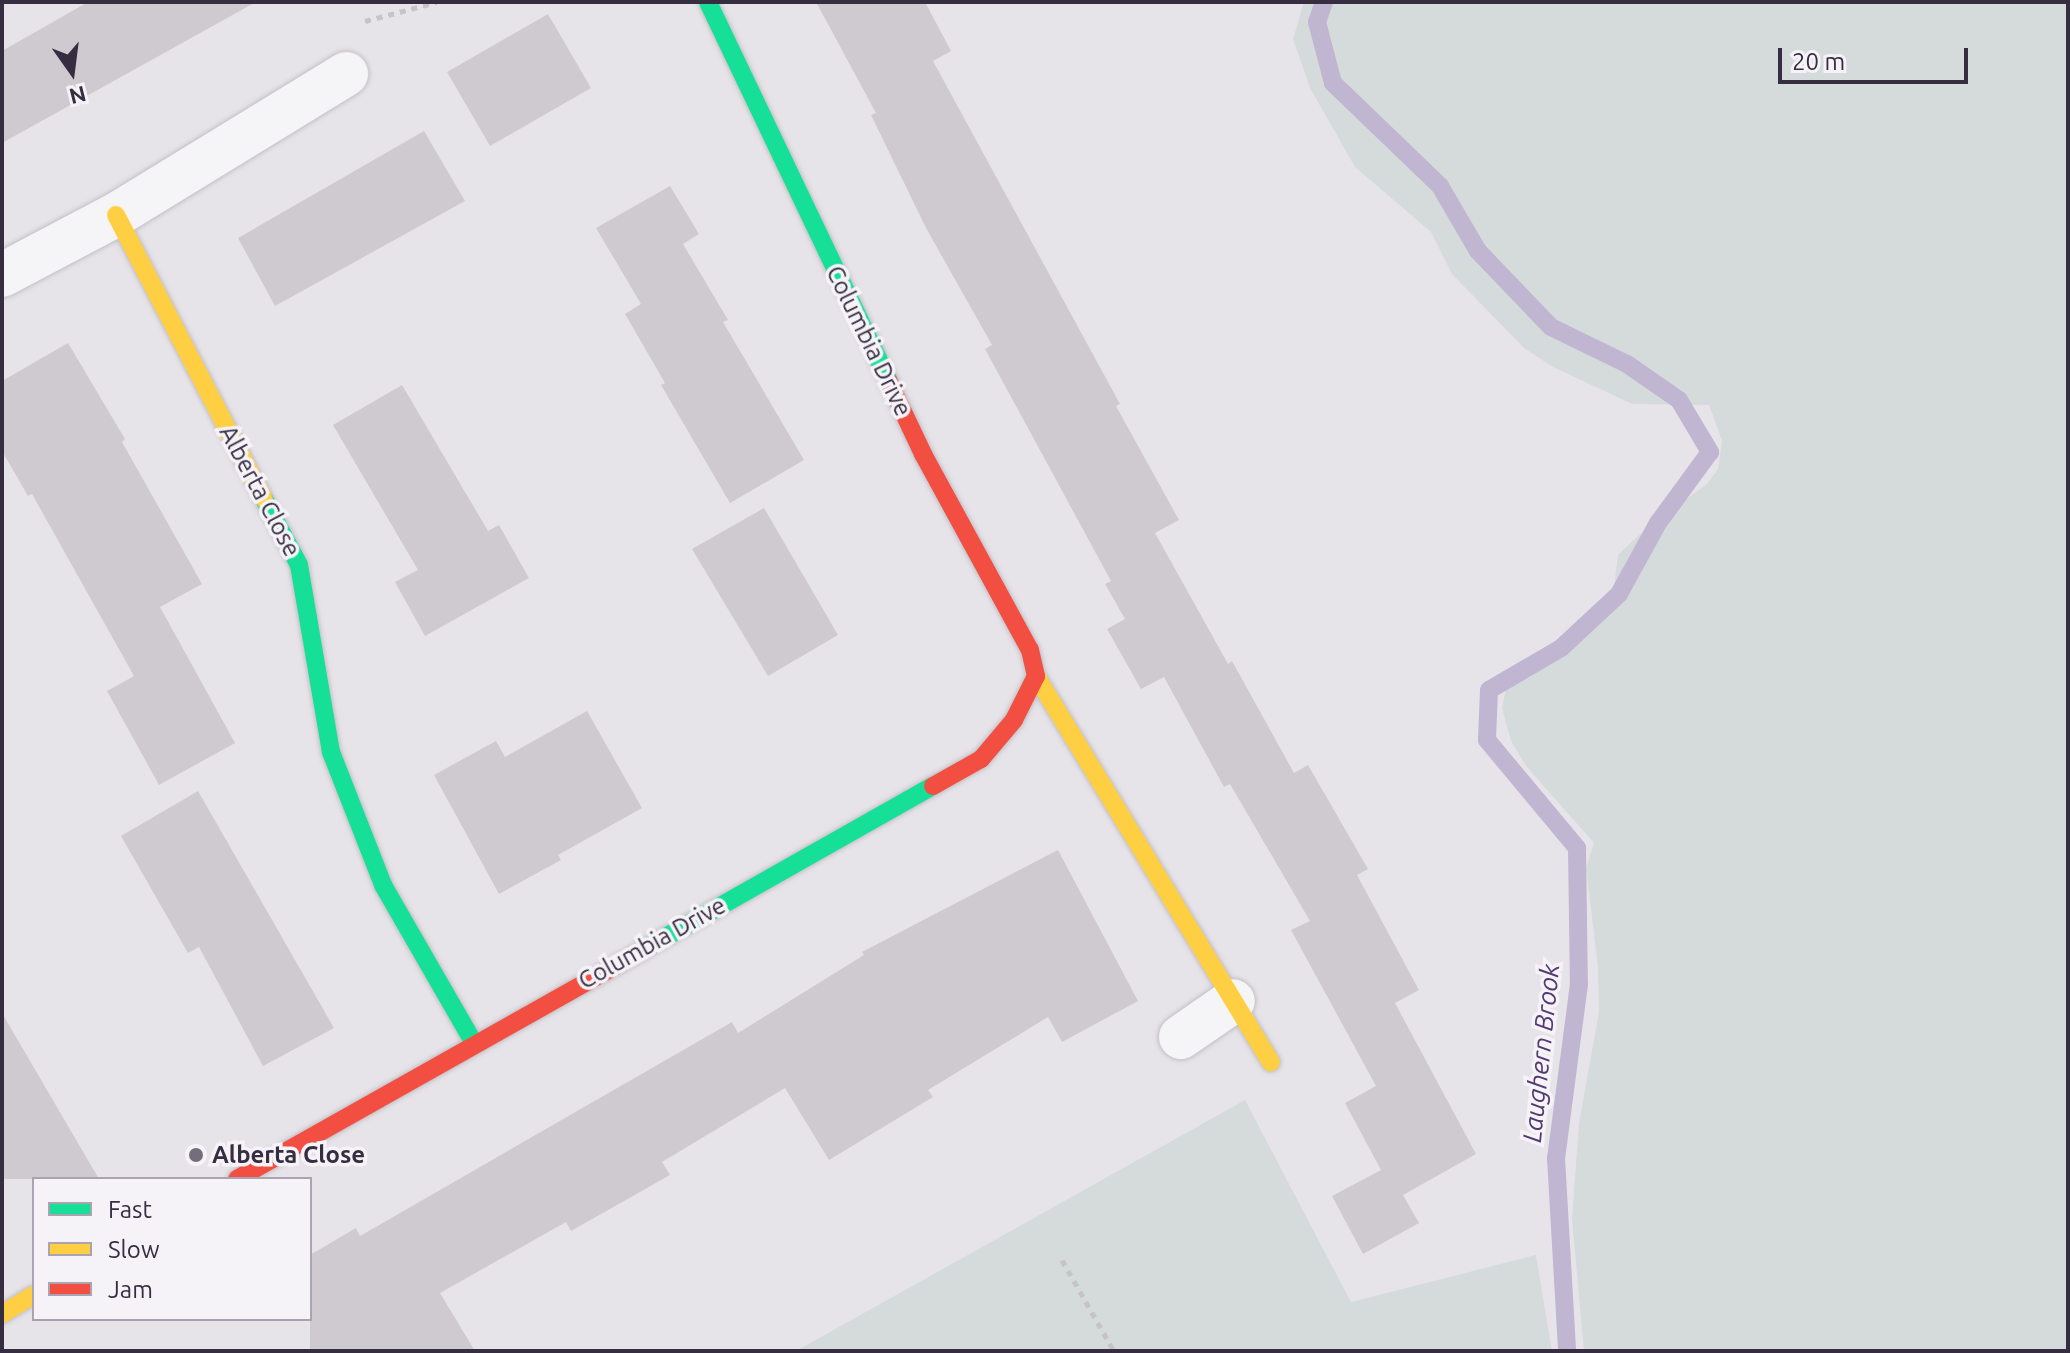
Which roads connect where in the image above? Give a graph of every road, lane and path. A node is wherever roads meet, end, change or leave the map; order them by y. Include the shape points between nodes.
1 (708, 2) edge
2 (346, 74) dead end
3 (116, 215) junction
4 (2, 275) edge
5 (1036, 676) junction
6 (1233, 1001) junction
7 (1181, 1037) dead end
8 (474, 1043) junction
9 (1271, 1062) dead end
10 (240, 1177) edge
11 (1062, 1260) dead end
12 (32, 1296) edge
13 (2, 1314) edge
14 (1114, 1351) edge

1 - 5 street, Columbia Drive via 923,454 1030,650
2 - 3 street
3 - 4 street
3 - 8 street, Alberta Close via 299,565 331,752 383,885
5 - 6 street, Columbia Drive
5 - 8 street, Columbia Drive via 1014,720 981,759
6 - 7 street
6 - 9 street, Columbia Drive
8 - 10 street, Columbia Drive
11 - 14 path
12 - 13 street

